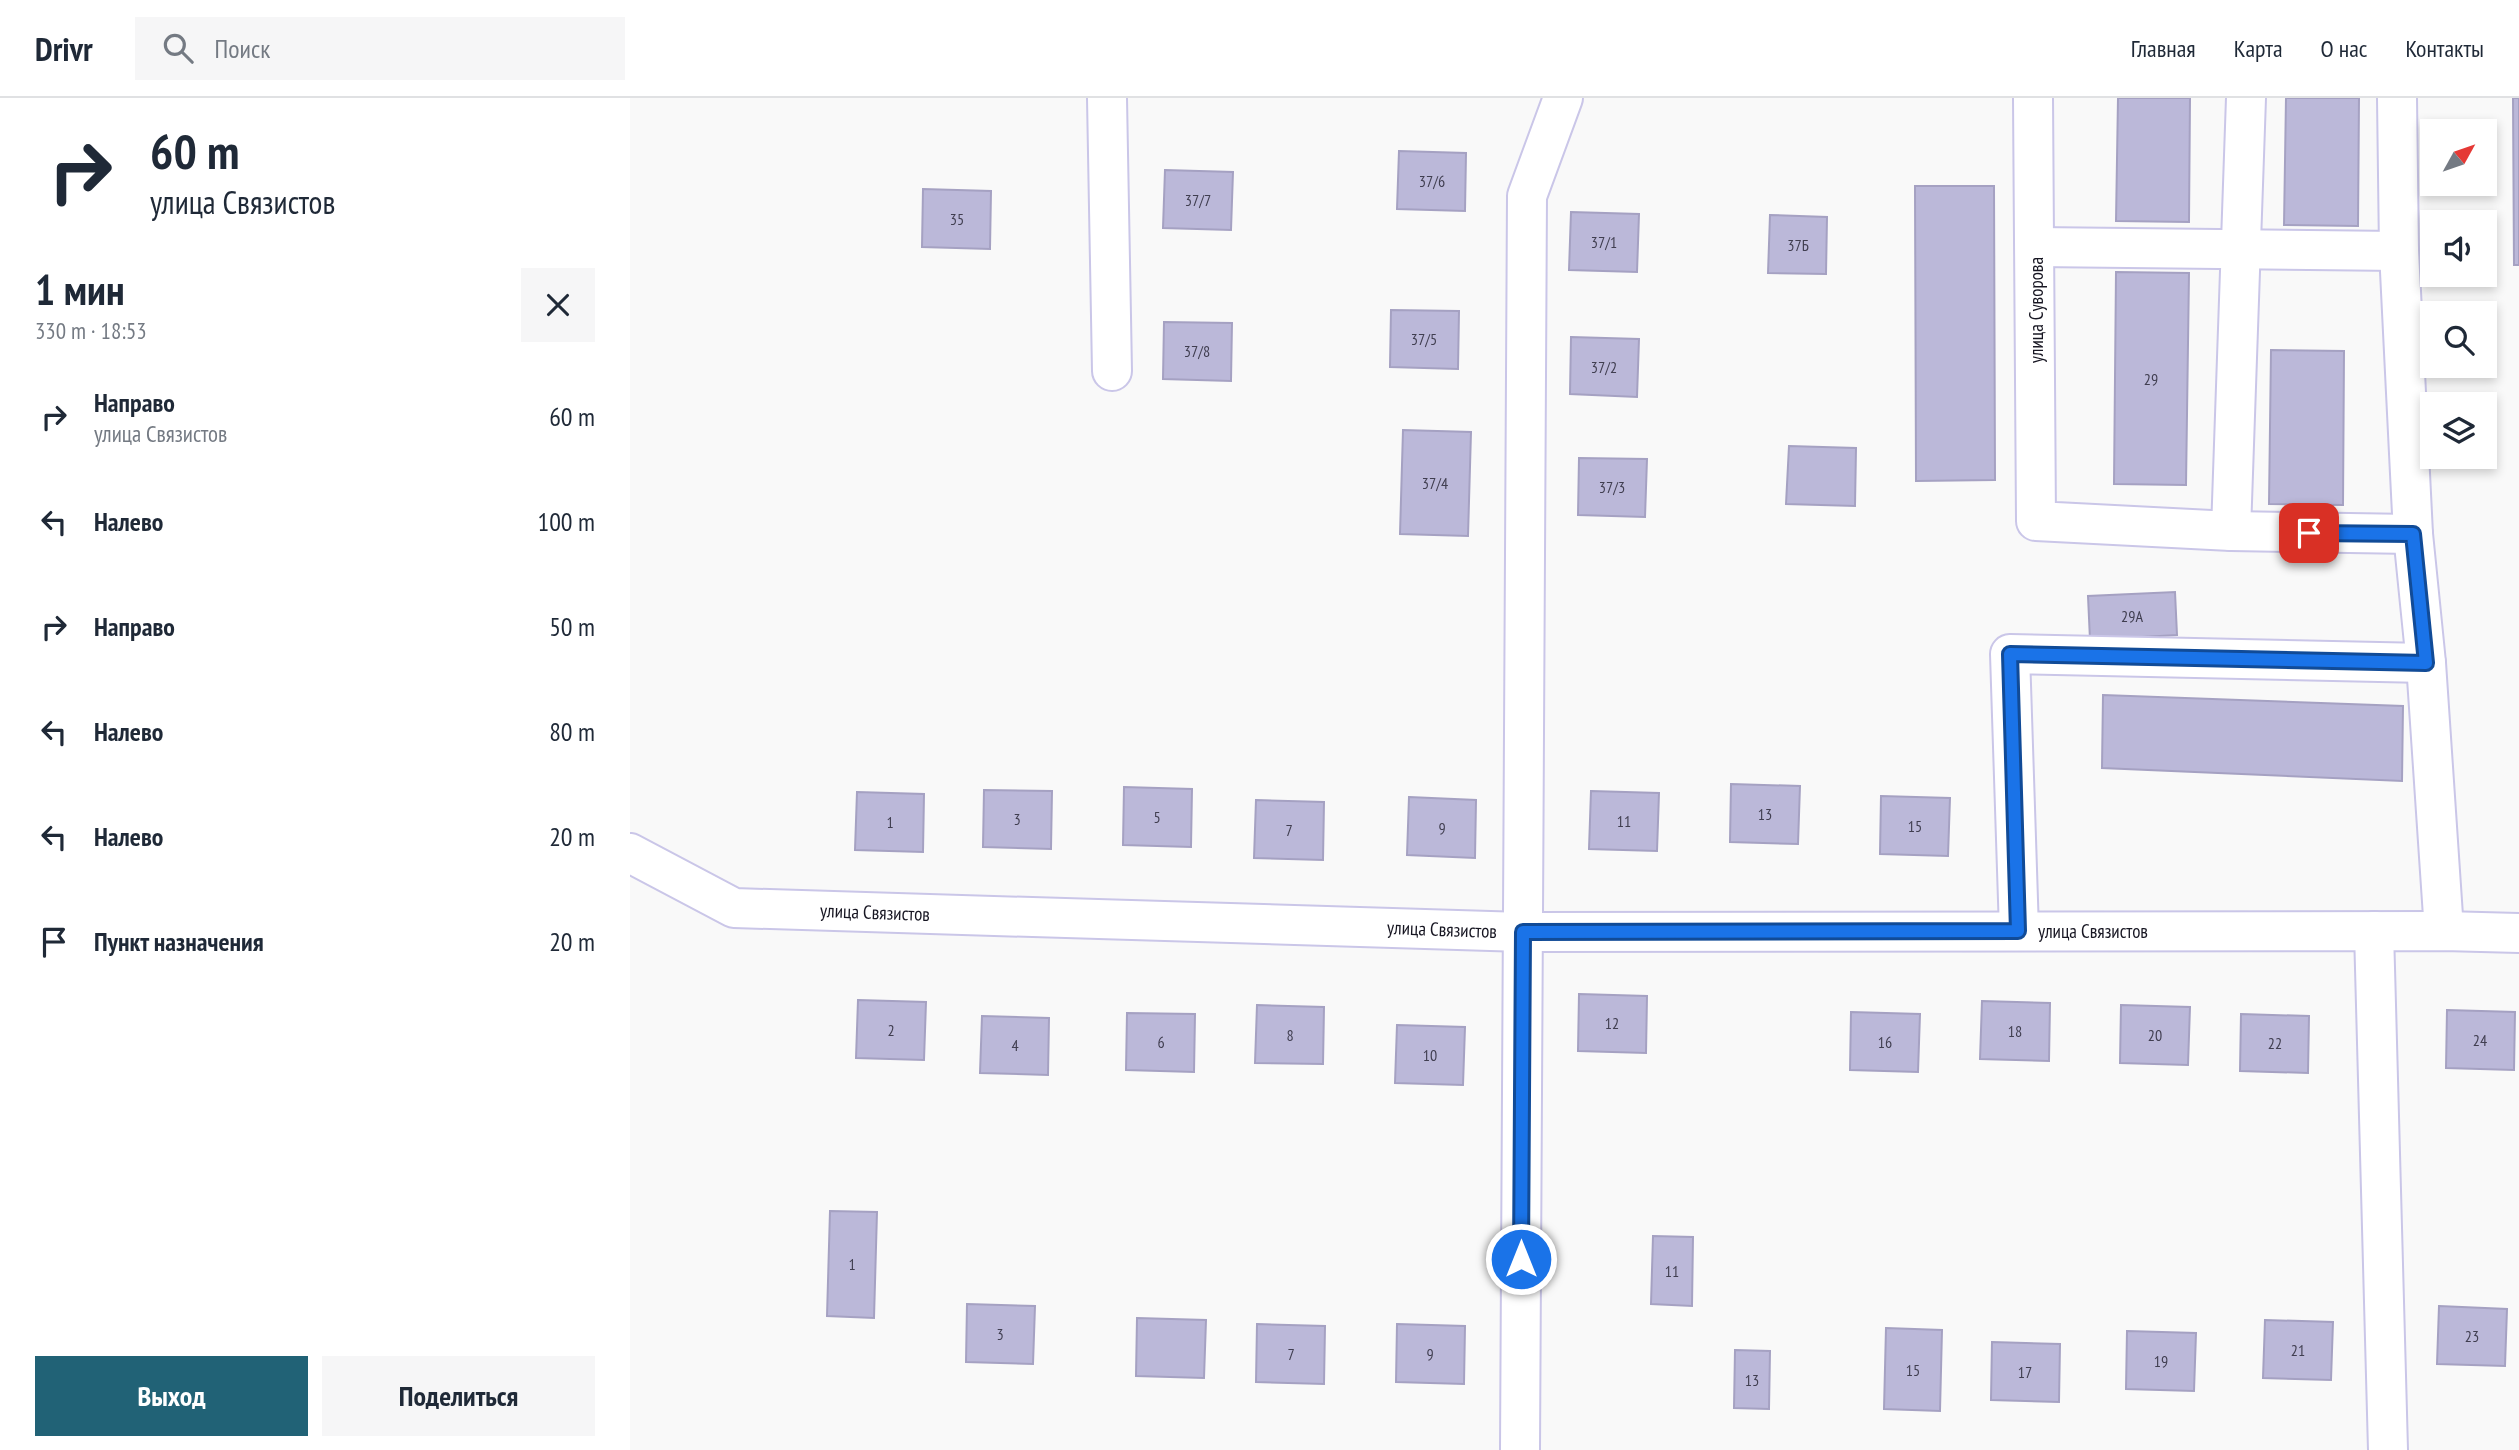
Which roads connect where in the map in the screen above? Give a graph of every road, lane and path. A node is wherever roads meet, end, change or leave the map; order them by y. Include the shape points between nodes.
1 (1107, 98) edge
2 (1563, 98) edge
3 (2033, 98) edge
4 (2246, 98) edge
5 (2397, 98) edge
6 (2036, 247) junction
7 (2240, 248) junction
8 (2399, 251) junction
9 (1112, 371) dead end
10 (2231, 531) junction
11 (2413, 534) junction
12 (2426, 663) junction
13 (630, 853) edge
14 (2018, 931) junction
15 (2374, 931) junction
16 (2444, 931) junction
17 (1523, 932) junction
18 (2519, 933) edge
19 (1520, 1450) edge
20 (2388, 1450) edge

1 - 9 street
2 - 17 street via 1527,196
3 - 6 street, улица Суворова
4 - 7 street
5 - 8 street
6 - 7 street
6 - 10 street, улица Суворова via 2036,521
7 - 8 street
7 - 10 street
8 - 11 street
10 - 11 street
11 - 12 street
12 - 14 street via 2010,654
12 - 16 street
13 - 17 street, улица Связистов via 734,908
14 - 15 street, улица Связистов
14 - 17 street, улица Связистов
15 - 16 street, улица Связистов
15 - 20 street
16 - 18 street, улица Связистов
17 - 19 street

